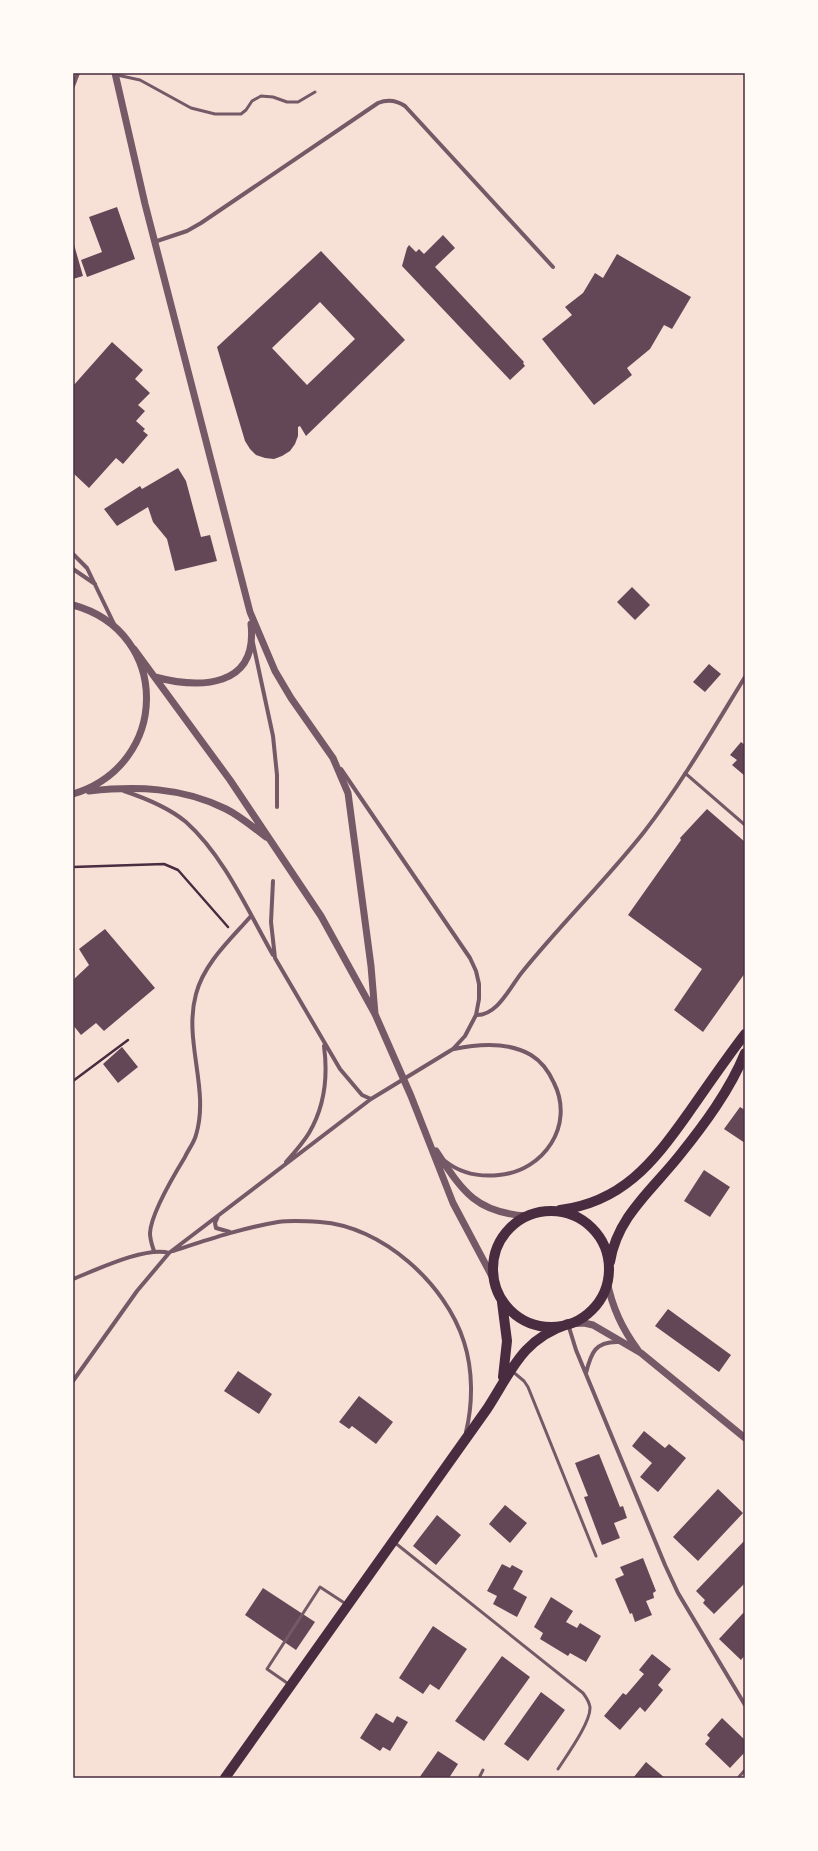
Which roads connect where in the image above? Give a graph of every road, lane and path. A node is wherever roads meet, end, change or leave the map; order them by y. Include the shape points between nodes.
1 (78, 73) edge
2 (115, 74) edge
3 (73, 86) edge
4 (315, 92) dead end
5 (154, 242) junction
6 (553, 267) dead end
7 (73, 554) edge
8 (73, 569) edge
9 (96, 584) junction
10 (73, 605) edge
11 (250, 612) junction
12 (117, 628) junction
13 (252, 638) junction
14 (134, 649) junction
15 (155, 677) junction
16 (745, 677) edge
17 (333, 758) junction
18 (685, 772) junction
19 (116, 788) junction
20 (84, 791) junction
21 (73, 794) edge
22 (277, 807) dead end
23 (745, 825) edge
24 (270, 839) junction
25 (73, 866) edge
26 (273, 881) dead end
27 (251, 916) junction
28 (235, 935) junction
29 (275, 958) junction
30 (375, 1014) junction
31 (476, 1015) junction
32 (745, 1034) edge
33 (128, 1040) dead end
34 (324, 1044) junction
35 (454, 1049) junction
36 (745, 1053) edge
37 (73, 1081) edge
38 (371, 1099) junction
39 (430, 1144) junction
40 (438, 1156) junction
41 (282, 1167) junction
42 (550, 1211) junction
43 (218, 1215) junction
44 (528, 1216) junction
45 (232, 1233) junction
46 (154, 1251) junction
47 (168, 1253) junction
48 (73, 1278) edge
49 (607, 1280) junction
50 (495, 1282) junction
51 (501, 1297) junction
52 (568, 1324) junction
53 (621, 1342) junction
54 (641, 1354) junction
55 (510, 1370) junction
56 (586, 1373) junction
57 (73, 1381) edge
58 (500, 1386) junction
59 (745, 1438) edge
60 (464, 1441) junction
61 (393, 1540) junction
62 (596, 1556) dead end
63 (347, 1605) junction
64 (290, 1686) junction
65 (745, 1705) edge
66 (558, 1769) dead end
67 (484, 1770) dead end
68 (745, 1770) edge
69 (225, 1778) edge
70 (479, 1778) edge
71 (738, 1778) edge

1 - 3 street
2 - 4 lane via 140,80 191,108 215,114 241,114 252,101 261,96 298,102
2 - 5 street
5 - 6 street via 187,231 201,223 378,103 389,100 405,106
5 - 11 street
7 - 9 street via 87,568
8 - 9 street
9 - 12 street
10 - 12 street via 85,608
11 - 13 street
11 - 17 street via 265,652 282,684
12 - 14 street
13 - 15 street via 244,663 224,679 193,684
13 - 22 street via 273,736
14 - 15 street
14 - 20 street via 145,678 147,694 147,709 141,732 132,753 122,765 110,776
15 - 24 street
16 - 18 street
17 - 30 street via 348,793
17 - 31 street via 470,958 479,984
18 - 23 lane
18 - 31 street via 644,832 522,971 496,1007 488,1013
19 - 20 street
19 - 24 street via 162,789 197,797 227,810
19 - 27 street via 155,802 199,835 226,872
20 - 21 street
24 - 30 street via 321,916
25 - 28 path via 164,864 178,870
26 - 29 street via 271,922
27 - 28 street
27 - 29 street
28 - 46 street via 215,957 196,994 192,1015 200,1108 196,1136 158,1208 150,1231
29 - 34 street
30 - 39 street
31 - 35 street via 465,1036
32 - 42 main road via 667,1143 640,1174 618,1190 598,1200 574,1208
33 - 37 path
34 - 38 street via 362,1095
34 - 41 street via 327,1069 318,1113 309,1133
35 - 38 street
35 - 40 street via 484,1045 517,1049 531,1055 543,1065 558,1089 561,1105 560,1122 549,1148 540,1159 516,1172 477,1175 451,1165
36 - 49 main road via 735,1074 706,1119 621,1226 613,1247
38 - 41 street
39 - 40 street
39 - 50 street via 454,1203
40 - 44 street via 457,1182 479,1203 499,1212
41 - 43 street
42 - 44 main road
42 - 49 main road via 575,1216 596,1232 607,1256
43 - 45 street via 216,1228
43 - 47 street
44 - 50 main road via 512,1226 500,1241 494,1259
45 - 47 street
45 - 60 street via 279,1222 321,1222 339,1225 384,1244 413,1266 432,1286 454,1317 464,1342 469,1363 470,1385 469,1420
46 - 47 street
46 - 48 street
47 - 57 street via 137,1291
49 - 52 main road via 602,1295 592,1309
49 - 54 street via 620,1322
50 - 51 main road
51 - 52 main road via 514,1312 531,1323 551,1326
51 - 58 main road via 508,1349
52 - 53 street via 589,1324
52 - 55 main road via 553,1329 535,1341
52 - 56 street
53 - 54 street
53 - 56 street via 605,1342 600,1345 590,1357
54 - 59 street
55 - 58 main road
55 - 62 lane via 528,1387
56 - 65 street via 678,1593
58 - 60 main road
60 - 61 main road
61 - 63 main road
61 - 66 lane via 583,1693 590,1706 586,1723
63 - 64 main road
63 - 64 lane via 320,1587 267,1669
64 - 69 main road
67 - 70 lane
68 - 71 lane

